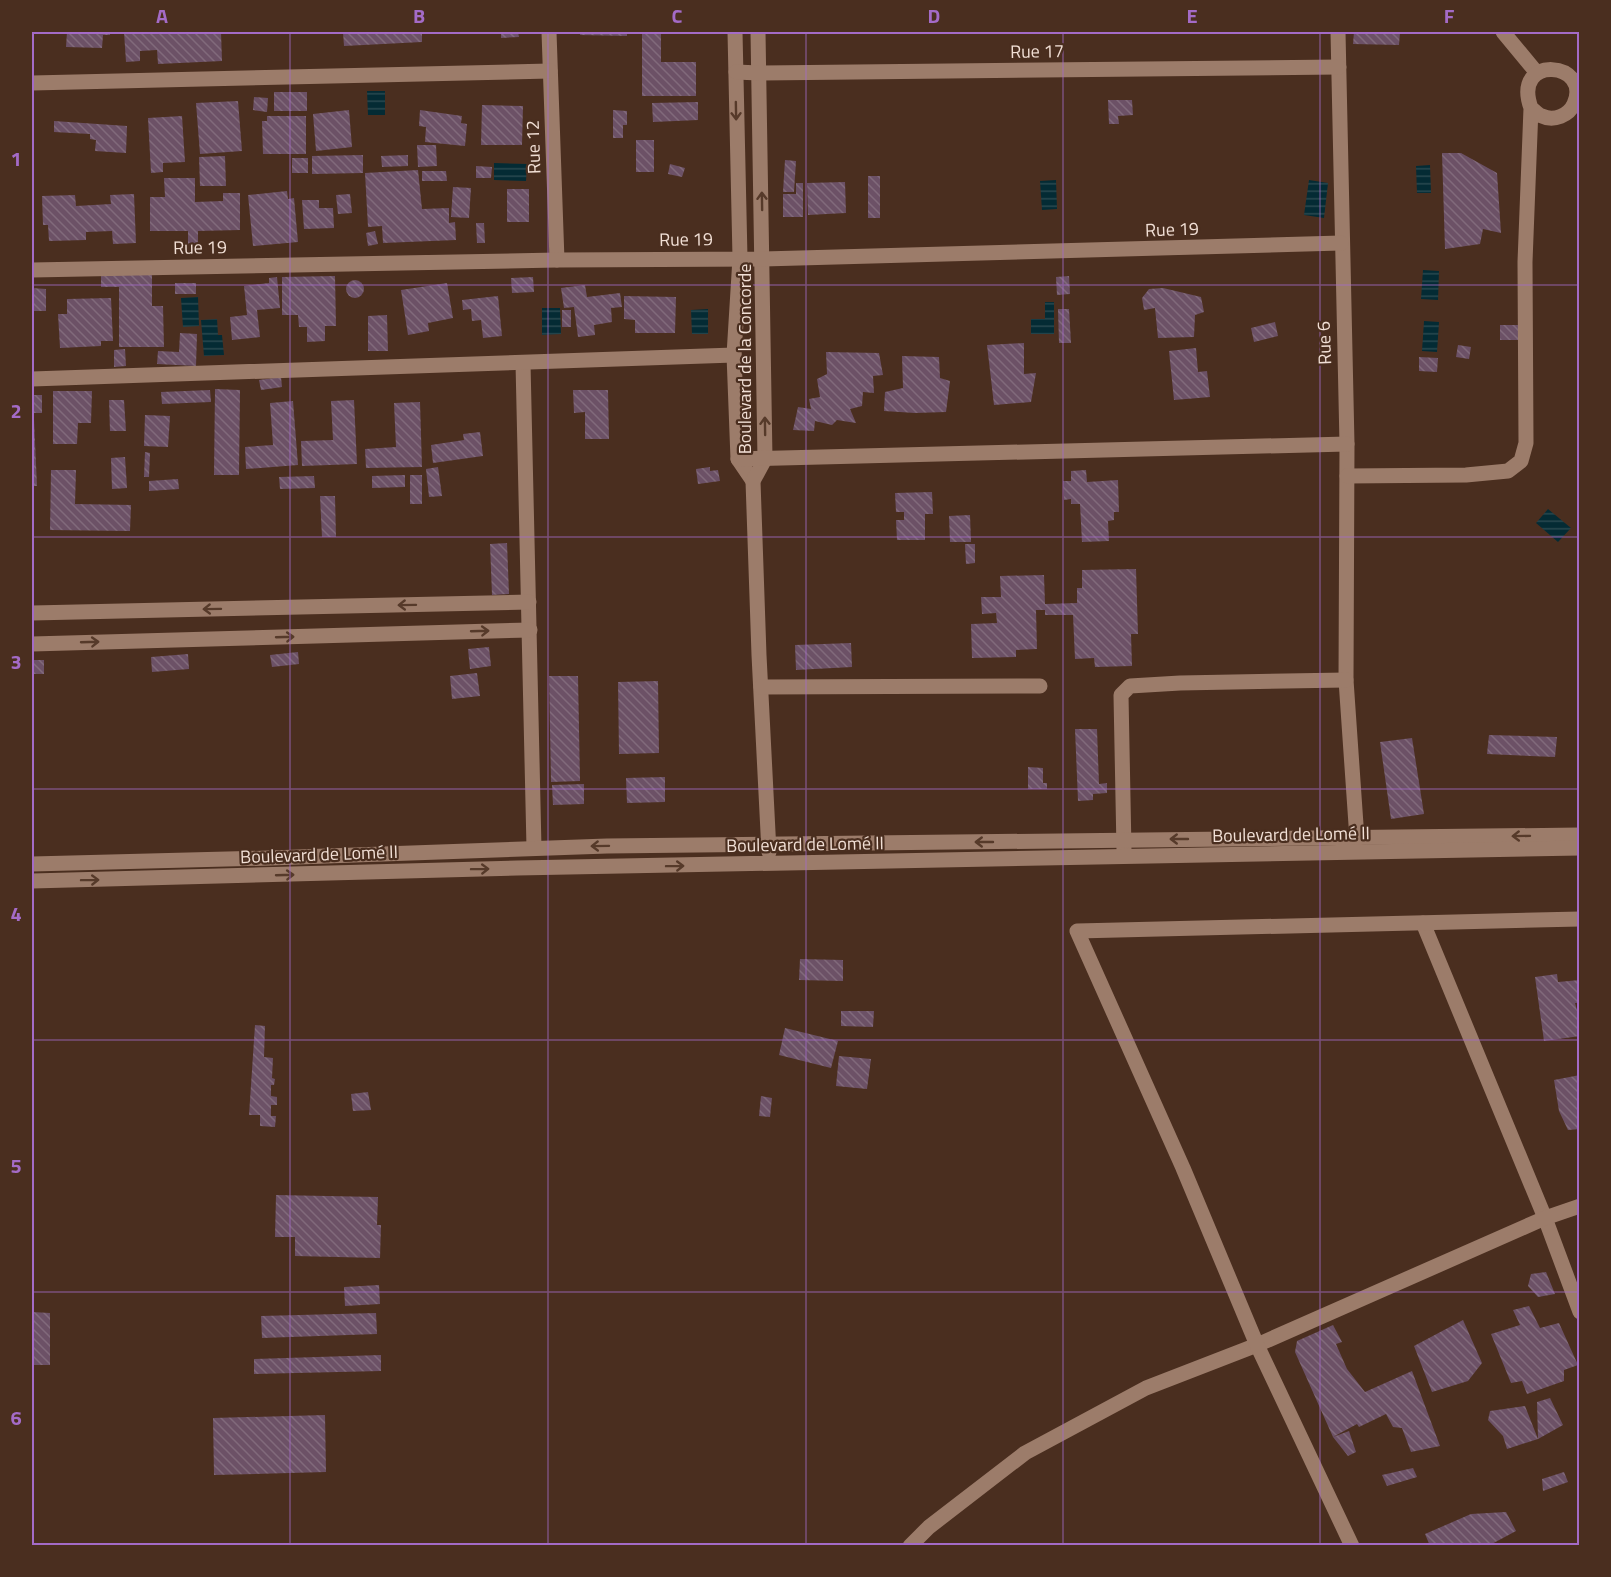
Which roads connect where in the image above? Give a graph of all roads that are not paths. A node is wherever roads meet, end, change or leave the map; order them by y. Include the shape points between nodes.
1 (549, 32) edge
2 (735, 32) edge
3 (758, 32) edge
4 (1338, 32) edge
5 (1503, 32) edge
6 (1339, 67) junction
7 (550, 71) junction
8 (736, 72) junction
9 (1537, 73) junction
10 (759, 74) junction
11 (32, 83) edge
12 (1531, 108) junction
13 (1341, 243) junction
14 (740, 258) junction
15 (763, 259) junction
16 (557, 260) junction
17 (32, 270) edge
18 (734, 355) junction
19 (522, 363) junction
20 (32, 379) edge
21 (1347, 444) junction
22 (738, 459) junction
23 (765, 459) junction
24 (1347, 476) junction
25 (753, 482) junction
26 (529, 602) junction
27 (32, 613) edge
28 (530, 630) junction
29 (32, 644) edge
30 (1346, 680) junction
31 (1040, 686) dead end
32 (761, 687) junction
33 (1580, 835) edge
34 (1357, 838) junction
35 (1124, 839) junction
36 (769, 844) junction
37 (534, 848) junction
38 (1580, 848) edge
39 (1124, 856) junction
40 (32, 864) edge
41 (770, 864) junction
42 (32, 881) edge
43 (1580, 919) edge
44 (1423, 923) junction
45 (1580, 1206) edge
46 (1545, 1218) junction
47 (1580, 1312) edge
48 (1257, 1345) junction
49 (910, 1545) edge
50 (1352, 1545) edge

1 - 7 street, Rue 12
2 - 8 street, Boulevard de la Concorde
3 - 10 street, Boulevard de la Concorde
4 - 6 street, Rue 6
5 - 9 street
6 - 10 street, Rue 17
6 - 13 street, Rue 6
7 - 11 street
7 - 16 street, Rue 12
8 - 10 street, Rue 17
8 -> 14 street, Boulevard de la Concorde
9 - 12 street via 1526,96
9 - 12 street via 1550,68 1563,71 1574,82 1577,97 1571,110 1558,118 1543,117
15 -> 10 street, Boulevard de la Concorde
12 - 24 street via 1525,262 1526,443 1521,461 1508,471 1466,475
13 - 15 street, Rue 19
13 - 21 street, Rue 6
14 - 15 street, Rue 19
14 - 16 street, Rue 19
14 - 18 street, Boulevard de la Concorde
23 -> 15 street, Boulevard de la Concorde
16 - 17 street, Rue 19
18 - 19 street
18 - 22 street, Boulevard de la Concorde
19 - 20 street
19 - 26 street
21 - 23 street
21 - 24 street, Rue 6
22 - 23 street
22 - 25 street, Boulevard de la Concorde
23 - 25 street, Boulevard de la Concorde
24 - 30 street, Rue 6
25 - 32 street
26 -> 27 street
26 - 28 street
29 -> 28 street
28 - 37 street
30 - 34 street, Rue 6
30 - 35 street via 1130,686 1121,695
31 - 32 street
32 - 36 street
33 -> 34 street, Boulevard de Lomé II
34 -> 35 street, Boulevard de Lomé II
35 -> 36 street, Boulevard de Lomé II
35 - 39 street
36 -> 37 street, Boulevard de Lomé II
36 - 41 street
37 - 40 street, Boulevard de Lomé II
38 - 39 street, Boulevard de Lomé II
39 - 41 street, Boulevard de Lomé II
42 -> 41 street, Boulevard de Lomé II
43 - 44 street
44 - 46 street
44 - 48 street via 1077,931 1184,1168
45 - 46 street
46 - 47 street
46 - 48 street
48 - 49 street via 1146,1388 1025,1453
48 - 50 street

